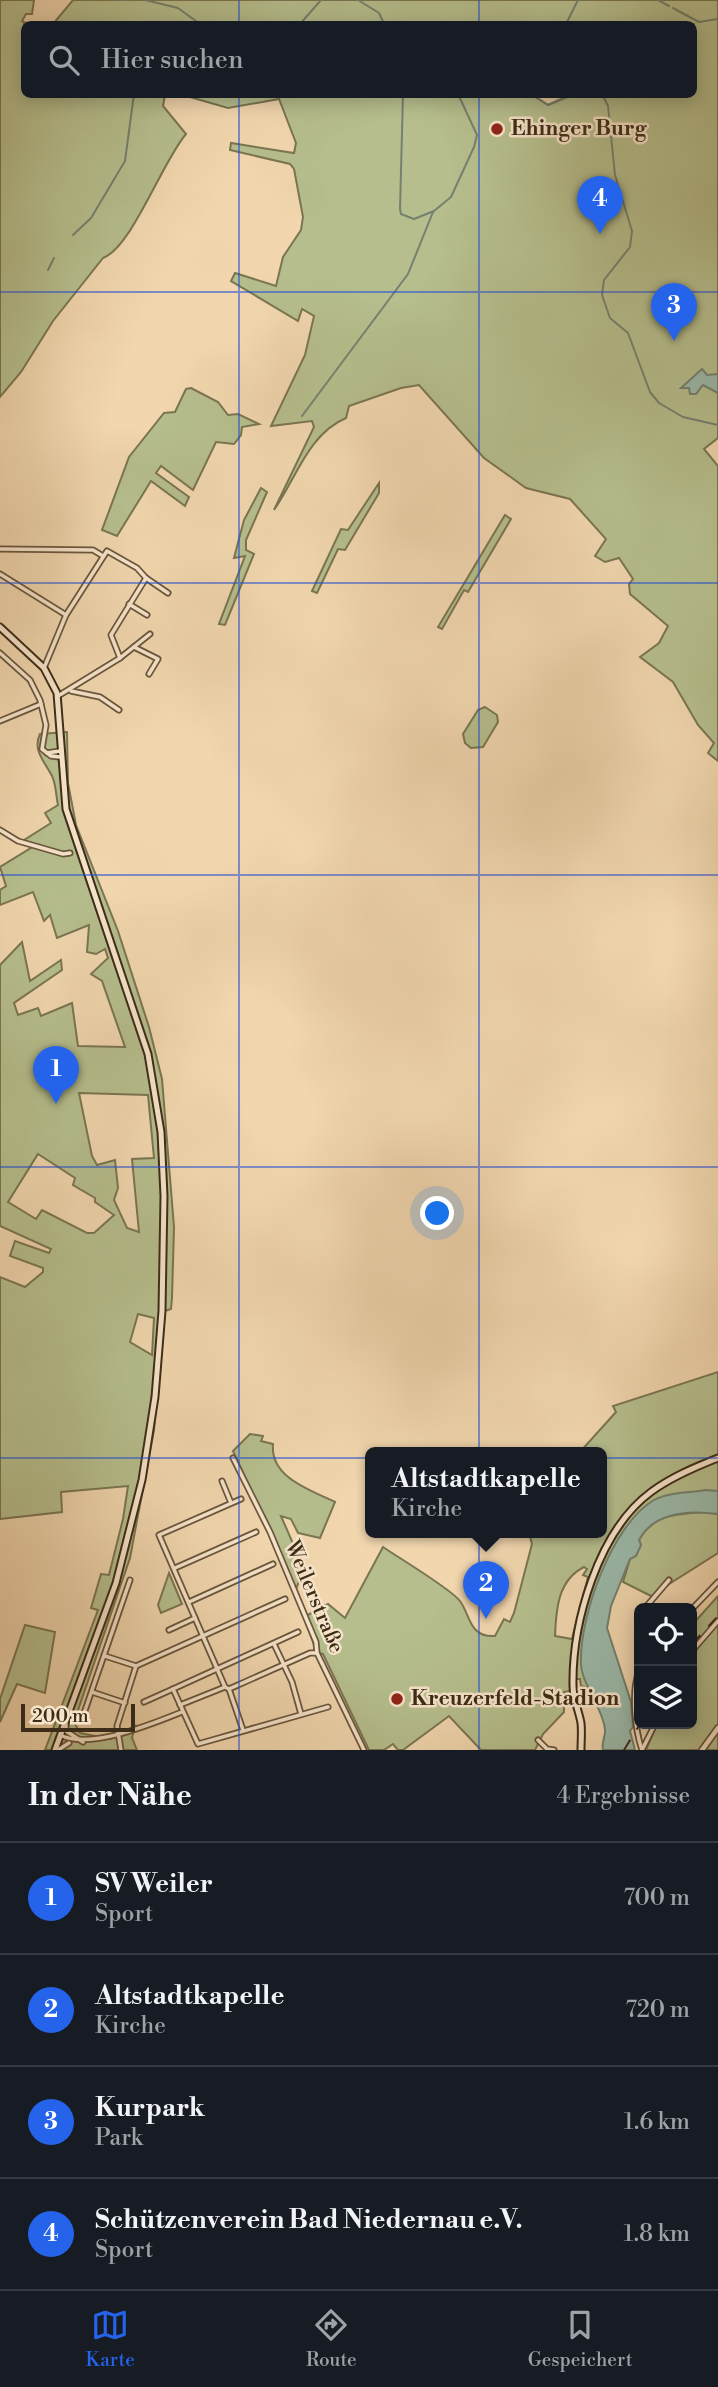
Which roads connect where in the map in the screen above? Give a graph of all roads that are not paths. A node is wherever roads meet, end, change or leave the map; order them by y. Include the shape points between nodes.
1 (0, 549) edge
2 (103, 556) junction
3 (0, 574) edge
4 (146, 578) junction
5 (168, 593) dead end
6 (129, 604) junction
7 (66, 615) junction
8 (147, 615) dead end
9 (0, 627) edge
10 (150, 634) dead end
11 (134, 648) junction
12 (0, 653) edge
13 (120, 658) junction
14 (44, 668) junction
15 (149, 674) dead end
16 (71, 691) junction
17 (58, 696) junction
18 (41, 704) junction
19 (119, 710) dead end
20 (0, 721) edge
21 (60, 754) junction
22 (0, 830) edge
23 (70, 853) dead end
24 (233, 1458) dead end
25 (718, 1458) edge
26 (222, 1481) dead end
27 (242, 1499) dead end
28 (231, 1503) junction
29 (256, 1532) dead end
30 (273, 1564) dead end
31 (174, 1569) junction
32 (130, 1580) dead end
33 (669, 1580) dead end
34 (718, 1582) edge
35 (285, 1599) dead end
36 (188, 1602) junction
37 (649, 1603) edge
38 (697, 1604) edge
39 (195, 1618) junction
40 (718, 1622) edge
41 (169, 1630) dead end
42 (298, 1632) dead end
43 (203, 1635) junction
44 (274, 1644) junction
45 (697, 1645) edge
46 (317, 1653) junction
47 (105, 1655) junction
48 (284, 1665) junction
49 (136, 1666) junction
50 (218, 1670) junction
51 (227, 1688) junction
52 (173, 1689) junction
53 (92, 1692) junction
54 (144, 1702) dead end
55 (125, 1703) junction
56 (180, 1706) junction
57 (328, 1707) dead end
58 (182, 1712) junction
59 (301, 1714) junction
60 (67, 1717) junction
61 (82, 1719) dead end
62 (718, 1728) edge
63 (638, 1729) edge
64 (652, 1729) edge
65 (243, 1730) junction
66 (60, 1735) junction
67 (74, 1737) junction
68 (120, 1738) junction
69 (538, 1740) dead end
70 (71, 1742) junction
71 (85, 1743) junction
72 (56, 1750) edge
73 (121, 1750) edge
74 (364, 1750) edge
75 (554, 1750) edge
76 (581, 1750) edge
77 (642, 1750) edge
78 (702, 1750) edge

1 - 2 street via 93,550
2 - 4 street via 107,551
2 - 7 street
3 - 7 street
4 - 5 street
4 - 6 street
6 - 8 street
6 - 13 street via 111,635
7 - 14 street
9 - 14 main road
10 - 11 street
11 - 13 street
11 - 15 street via 158,659
12 - 18 street via 30,680
13 - 16 street
14 - 17 main road
16 - 17 street
16 - 19 street via 100,697
17 - 21 main road
18 - 20 street
18 - 21 street via 46,725 40,744 47,753
21 - 60 main road via 70,826 148,1054 161,1132 164,1226 155,1397 140,1493 111,1598
22 - 23 street via 20,841
24 - 46 street, Weilerstraße via 270,1532
25 - 76 main road via 650,1493 628,1513 596,1570 579,1620 574,1664
26 - 28 street
27 - 28 street
28 - 31 street via 159,1535
29 - 31 street
30 - 36 street
31 - 36 street
32 - 47 street
33 - 37 street
34 - 38 street
35 - 43 street
36 - 39 street
39 - 41 street
39 - 43 street
40 - 45 street
42 - 44 street
43 - 49 street
43 - 50 street
44 - 48 street
44 - 50 street
46 - 48 street
46 - 74 street, Weilerstraße
47 - 49 street
47 - 53 street
48 - 51 street
48 - 59 street
49 - 55 street
50 - 51 street
50 - 52 street
51 - 56 street
51 - 65 street
52 - 54 street
52 - 56 street
53 - 55 street
53 - 61 street
55 - 68 street via 117,1726
56 - 58 street
57 - 59 street
58 - 65 street via 198,1744
58 - 68 street
59 - 65 street
60 - 66 main road
60 - 67 street via 66,1731
62 - 78 street
63 - 77 street
64 - 77 street
66 - 67 street
66 - 70 street
66 - 72 main road
67 - 71 street
68 - 71 street
68 - 73 street
69 - 75 street
70 - 71 street
70 - 72 street

